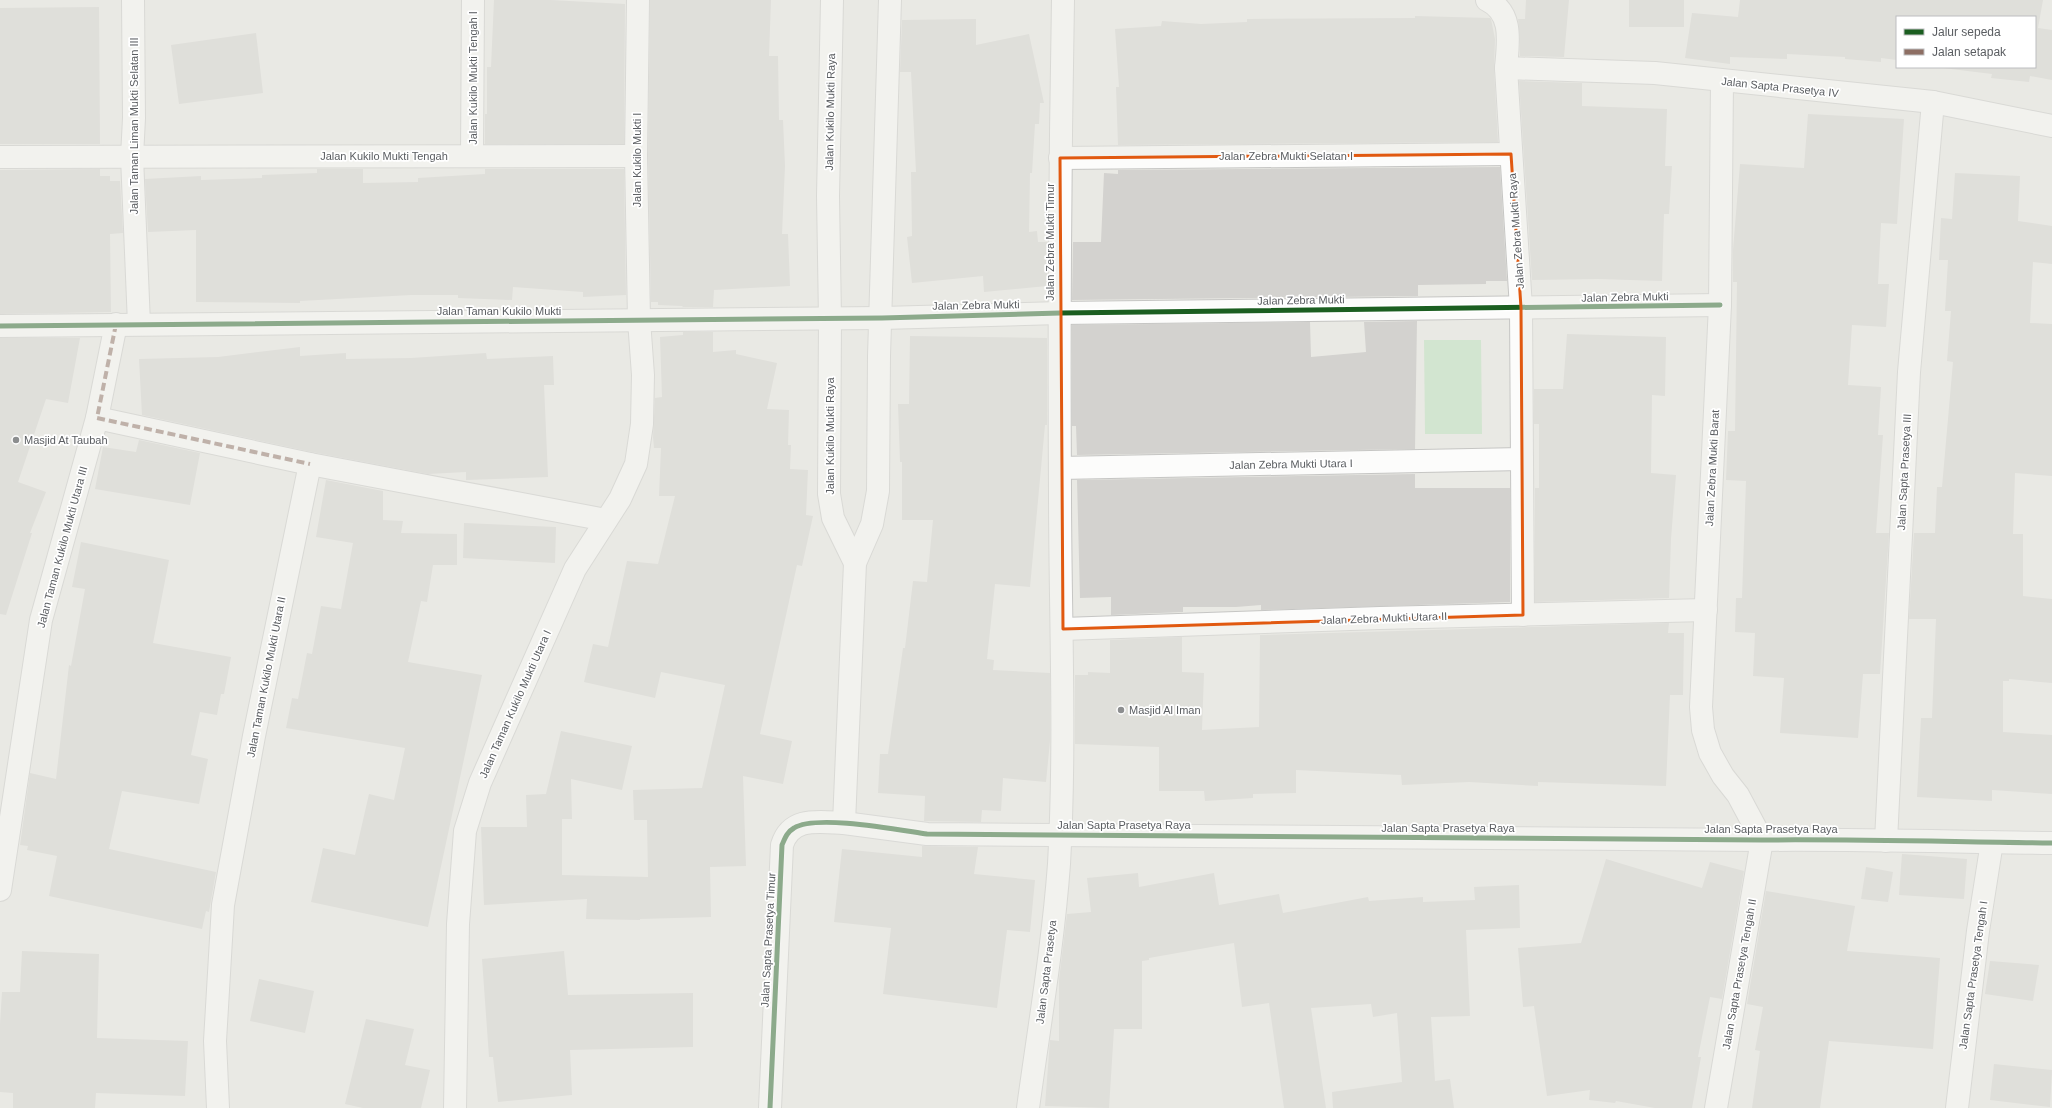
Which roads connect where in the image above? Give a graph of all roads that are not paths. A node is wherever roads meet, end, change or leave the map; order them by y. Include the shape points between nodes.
1 (133, 0) edge
2 (473, 0) edge
3 (638, 0) edge
4 (832, 0) edge
5 (890, 0) edge
6 (1063, 0) edge
7 (1487, 0) edge
8 (1506, 68) junction
9 (1722, 81) junction
10 (1933, 102) junction
11 (2052, 126) edge
12 (1511, 154) junction
13 (472, 156) junction
14 (636, 156) junction
15 (0, 157) edge
16 (132, 157) junction
17 (1060, 158) junction
18 (1720, 305) junction
19 (1521, 308) junction
20 (1060, 313) junction
21 (830, 318) junction
22 (882, 318) junction
23 (639, 320) junction
24 (116, 324) junction
25 (138, 324) junction
26 (0, 326) edge
27 (97, 418) junction
28 (1522, 459) junction
29 (310, 464) junction
30 (1060, 468) junction
31 (606, 520) junction
32 (855, 563) junction
33 (1706, 610) junction
34 (1523, 615) junction
35 (1063, 629) junction
36 (844, 824) junction
37 (1060, 835) junction
38 (1762, 840) junction
39 (1886, 842) junction
40 (1992, 842) junction
41 (2052, 843) edge
42 (0, 890) edge
43 (218, 1108) edge
44 (455, 1108) edge
45 (770, 1108) edge
46 (1028, 1108) edge
47 (1716, 1108) edge
48 (1957, 1108) edge

1 - 16 street, Jalan Taman Liman Mukti Selatan III
2 - 13 street, Jalan Kukilo Mukti Tengah I
3 - 14 street, Jalan Kukilo Mukti I
4 - 21 street, Jalan Kukilo Mukti Raya via 828,196
5 - 22 street
6 - 17 street, Jalan Zebra Mukti Timur
7 - 8 street, Jalan Zebra Mukti Raya via 1502,11 1506,22
8 - 9 street, Jalan Sapta Prasetya IV via 1655,73
8 - 12 street, Jalan Zebra Mukti Raya
9 - 10 street, Jalan Sapta Prasetya IV
9 - 18 street, Jalan Zebra Mukti Barat
10 - 11 street, Jalan Sapta Prasetya IV
10 - 39 street, Jalan Sapta Prasetya III via 1909,372
12 - 17 street, Jalan Zebra Mukti Selatan I
12 - 19 street, Jalan Zebra Mukti Raya
13 - 14 street, Jalan Kukilo Mukti Tengah
13 - 16 street, Jalan Kukilo Mukti Tengah
14 - 23 street, Jalan Kukilo Mukti I
15 - 16 street, Jalan Kukilo Mukti Tengah
16 - 25 street, Jalan Taman Liman Mukti Selatan III
17 - 20 street, Jalan Zebra Mukti Timur
18 - 19 street, Jalan Zebra Mukti
18 - 33 street, Jalan Zebra Mukti Barat
19 - 20 street, Jalan Zebra Mukti
19 - 28 street, Jalan Zebra Mukti Raya
20 - 22 street, Jalan Zebra Mukti
20 - 30 street, Jalan Zebra Mukti Timur
21 - 22 street, Jalan Taman Kukilo Mukti
21 - 23 street, Jalan Taman Kukilo Mukti
21 - 32 street, Jalan Kukilo Mukti Raya via 829,494 833,518
22 - 32 street via 879,356 878,491 872,524
23 - 25 street, Jalan Taman Kukilo Mukti
23 - 31 street, Jalan Taman Kukilo Mukti Utara I via 642,424 636,464 620,499
24 - 25 street, Jalan Taman Kukilo Mukti
24 - 26 street, Jalan Taman Kukilo Mukti
24 - 27 street, Jalan Taman Kukilo Mukti Utara III
27 - 29 street
27 - 42 street, Jalan Taman Kukilo Mukti Utara III via 41,620
28 - 30 street, Jalan Zebra Mukti Utara I
28 - 34 street, Jalan Zebra Mukti Raya
29 - 31 street
29 - 43 street, Jalan Taman Kukilo Mukti Utara II via 254,736 223,905 215,1041
30 - 35 street, Jalan Zebra Mukti Timur
31 - 44 street, Jalan Taman Kukilo Mukti Utara I via 575,569 480,783 465,831 458,924
32 - 36 street
33 - 34 street, Jalan Zebra Mukti Utara II
33 - 38 street, Jalan Zebra Mukti Barat via 1701,707 1703,730 1710,752 1723,776 1738,795
34 - 35 street, Jalan Zebra Mukti Utara II
35 - 37 street, Jalan Sapta Prasetya
36 - 37 street, Jalan Sapta Prasetya Raya via 927,834
36 - 45 street, Jalan Sapta Prasetya Timur via 813,822 799,825 788,833 782,845
37 - 38 street, Jalan Sapta Prasetya Raya
37 - 46 street, Jalan Sapta Prasetya via 1049,954
38 - 39 street, Jalan Sapta Prasetya Raya via 1850,839
38 - 47 street, Jalan Sapta Prasetya Tengah II
39 - 40 street, Jalan Sapta Prasetya Raya
40 - 41 street, Jalan Sapta Prasetya Raya
40 - 48 street, Jalan Sapta Prasetya Tengah I via 1978,930

